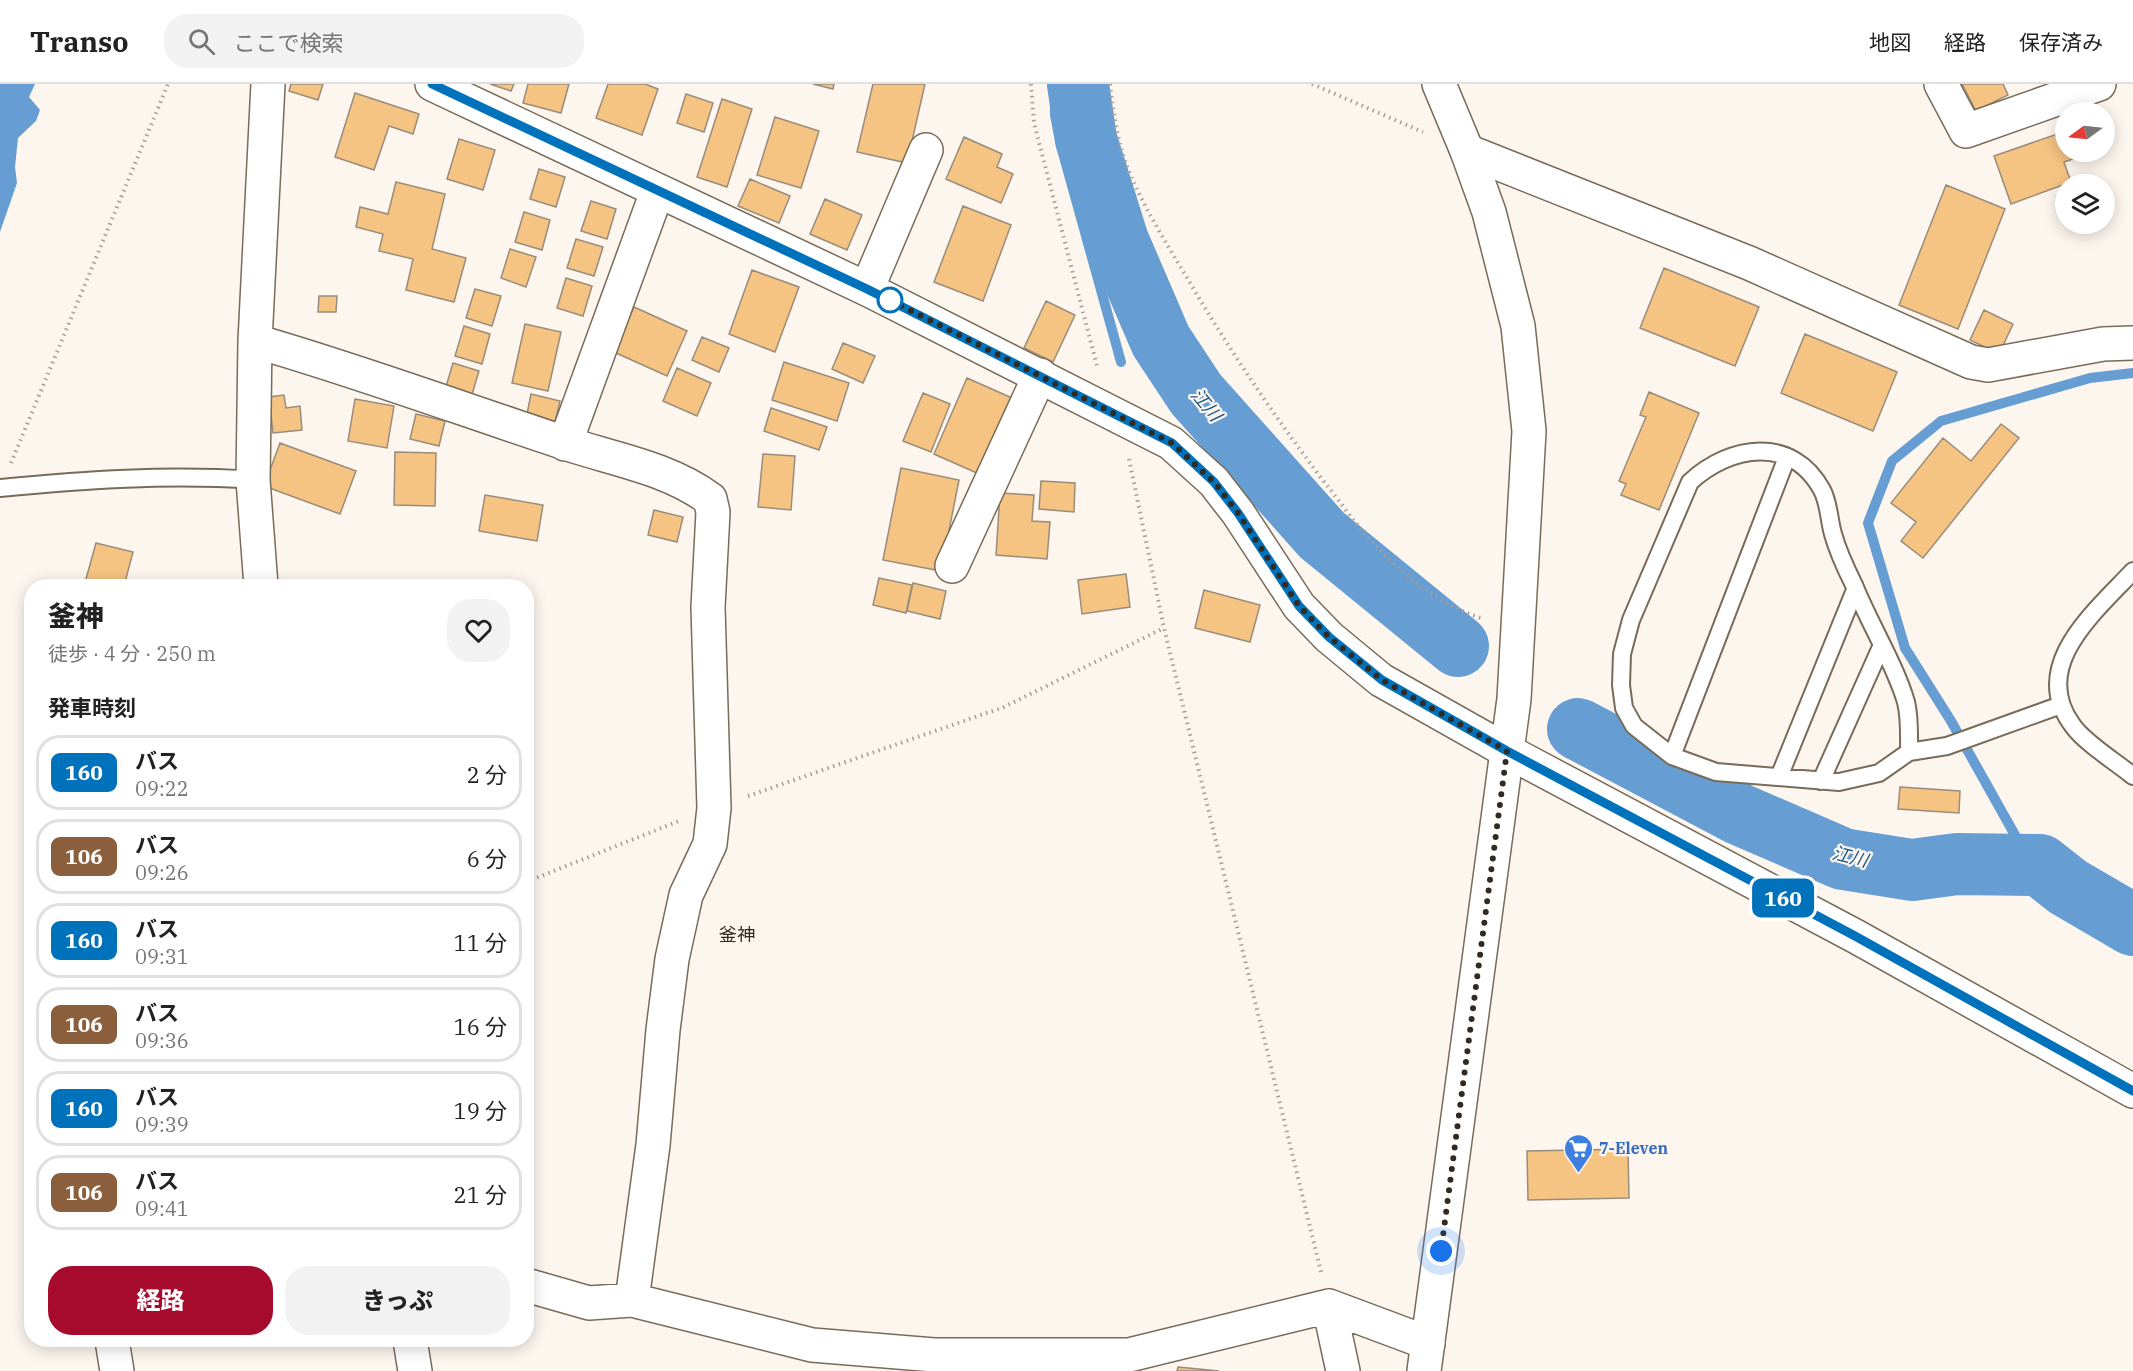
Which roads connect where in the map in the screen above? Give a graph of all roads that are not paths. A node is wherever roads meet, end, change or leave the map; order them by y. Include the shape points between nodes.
1 (268, 84) edge
2 (432, 84) edge
3 (1439, 84) edge
4 (1941, 84) edge
5 (2099, 84) edge
6 (926, 150) dead end
7 (1467, 151) junction
8 (657, 192) junction
9 (867, 289) junction
10 (255, 341) junction
11 (2133, 343) edge
12 (1040, 375) junction
13 (565, 444) junction
14 (1787, 457) junction
15 (253, 480) junction
16 (0, 488) edge
17 (952, 566) dead end
18 (2133, 571) edge
19 (260, 579) edge
20 (1855, 590) junction
21 (1881, 646) junction
22 (2061, 705) junction
23 (1507, 751) junction
24 (1910, 752) junction
25 (1672, 756) junction
26 (2133, 776) edge
27 (1779, 777) junction
28 (1821, 781) junction
29 (2133, 1091) edge
30 (534, 1287) edge
31 (632, 1300) junction
32 (1329, 1306) junction
33 (113, 1347) edge
34 (411, 1347) edge
35 (1426, 1357) edge
36 (117, 1371) edge
37 (415, 1371) edge
38 (1343, 1371) edge

1 - 10 street
2 - 8 street
3 - 7 street
4 - 5 street via 1966,131
6 - 9 street
7 - 11 street via 1749,263 1971,362 1989,365 2103,344
7 - 23 street via 1489,212 1518,326 1529,431 1520,628
8 - 9 street
8 - 13 street
9 - 12 street
10 - 13 street via 341,366
10 - 15 street
12 - 17 street
12 - 23 street via 1172,443 1214,482 1299,606 1354,659 1382,680
13 - 31 street via 639,464 699,490 710,499 713,512 708,607 714,808 710,844 686,895 672,959
14 - 20 lane via 1804,467 1823,492 1833,533
14 - 25 lane
14 - 25 lane via 1758,450 1743,452 1717,461 1690,482 1631,620 1622,654 1624,708 1634,726
15 - 16 lane via 199,476 113,478
15 - 19 street
18 - 22 lane via 2066,647 2061,664
20 - 21 lane
20 - 27 lane
21 - 24 lane via 1906,703
21 - 28 lane
22 - 24 lane via 1947,746
22 - 26 lane via 2073,728
23 - 29 street via 1855,936
23 - 35 street
24 - 28 lane via 1879,773 1839,782
25 - 27 lane via 1716,772
27 - 28 lane
30 - 31 street via 588,1304
31 - 32 street via 812,1345 934,1355 1129,1355
32 - 35 street
32 - 38 street
33 - 36 street
34 - 37 street

